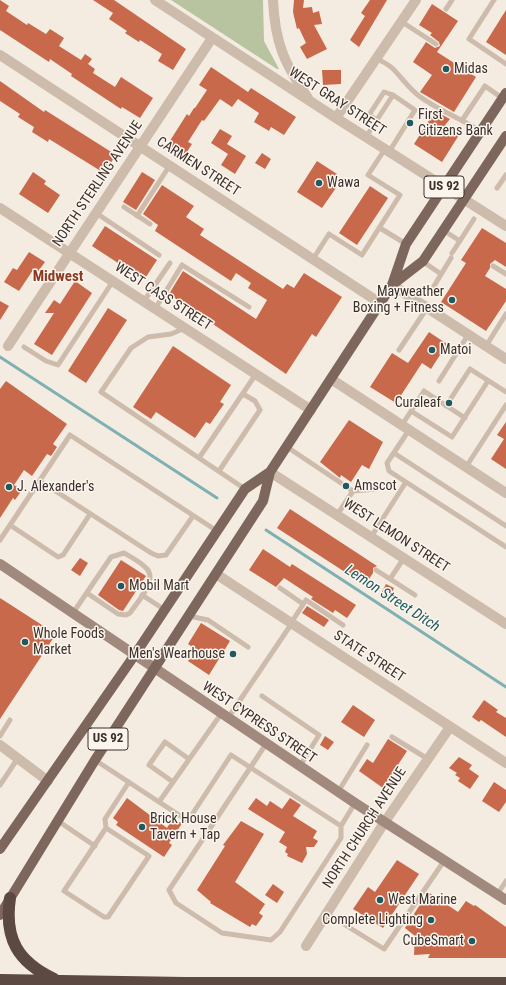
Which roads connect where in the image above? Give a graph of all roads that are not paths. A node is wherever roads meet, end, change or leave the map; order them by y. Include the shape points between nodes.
1 (155, 0) edge
2 (273, 0) edge
3 (416, 0) edge
4 (452, 0) edge
5 (494, 0) edge
6 (446, 9) dead end
7 (402, 22) junction
8 (212, 38) junction
9 (436, 44) dead end
10 (0, 54) edge
11 (377, 59) junction
12 (506, 64) edge
13 (393, 95) junction
14 (504, 95) edge
15 (312, 103) junction
16 (336, 118) junction
17 (462, 119) junction
18 (377, 120) junction
19 (480, 131) junction
20 (506, 136) edge
21 (366, 137) junction
22 (141, 146) junction
23 (503, 147) edge
24 (387, 150) junction
25 (170, 164) junction
26 (506, 176) edge
27 (444, 186) junction
28 (497, 188) dead end
29 (464, 199) junction
30 (124, 207) dead end
31 (0, 208) edge
32 (96, 213) junction
33 (137, 216) junction
34 (474, 219) dead end
35 (150, 224) dead end
36 (506, 226) edge
37 (380, 228) junction
38 (443, 230) junction
39 (460, 241) junction
40 (406, 244) junction
41 (69, 253) junction
42 (159, 255) dead end
43 (313, 259) junction
44 (170, 262) dead end
45 (422, 262) junction
46 (493, 266) dead end
47 (441, 274) junction
48 (506, 274) edge
49 (113, 281) junction
50 (392, 285) junction
51 (431, 291) dead end
52 (144, 302) junction
53 (380, 303) junction
54 (249, 307) dead end
55 (427, 308) junction
56 (155, 309) junction
57 (506, 314) edge
58 (185, 328) junction
59 (468, 334) junction
60 (8, 346) dead end
61 (486, 346) junction
62 (24, 347) dead end
63 (399, 350) dead end
64 (506, 359) edge
65 (256, 374) junction
66 (331, 379) junction
67 (439, 380) dead end
68 (488, 381) junction
69 (506, 392) edge
70 (243, 394) junction
71 (506, 405) edge
72 (446, 406) junction
73 (311, 410) junction
74 (411, 411) junction
75 (465, 418) junction
76 (405, 427) junction
77 (287, 447) junction
78 (394, 453) junction
79 (199, 458) junction
80 (466, 467) junction
81 (219, 471) junction
82 (270, 472) junction
83 (40, 481) junction
84 (406, 482) junction
85 (246, 489) junction
86 (376, 489) dead end
87 (353, 491) junction
88 (506, 493) edge
89 (90, 514) junction
90 (337, 515) junction
91 (193, 516) junction
92 (10, 525) junction
93 (506, 526) edge
94 (217, 531) junction
95 (2, 532) edge
96 (371, 537) junction
97 (0, 540) edge
98 (506, 547) edge
99 (404, 558) junction
100 (0, 564) edge
101 (376, 570) dead end
102 (216, 574) junction
103 (390, 579) junction
104 (280, 588) dead end
105 (86, 593) junction
106 (142, 595) junction
107 (415, 595) dead end
108 (303, 604) junction
109 (165, 610) junction
110 (73, 613) junction
111 (189, 616) junction
112 (291, 623) junction
113 (506, 624) edge
114 (343, 625) dead end
115 (248, 647) dead end
116 (134, 656) junction
117 (154, 669) junction
118 (262, 696) dead end
119 (224, 716) junction
120 (10, 720) dead end
121 (450, 727) junction
122 (0, 736) edge
123 (392, 737) dead end
124 (266, 744) junction
125 (0, 745) edge
126 (367, 745) dead end
127 (18, 758) junction
128 (189, 759) junction
129 (428, 759) junction
130 (95, 760) junction
131 (506, 763) edge
132 (300, 766) junction
133 (251, 767) junction
134 (48, 781) junction
135 (129, 782) junction
136 (173, 782) junction
137 (0, 785) edge
138 (338, 792) junction
139 (159, 802) junction
140 (355, 803) junction
141 (193, 814) dead end
142 (185, 819) dead end
143 (58, 821) junction
144 (384, 823) junction
145 (341, 826) junction
146 (106, 828) junction
147 (95, 846) junction
148 (0, 849) edge
149 (444, 861) junction
150 (506, 881) edge
151 (502, 897) edge
152 (10, 898) junction
153 (326, 913) junction
154 (0, 915) edge
155 (306, 946) dead end
156 (0, 980) edge
157 (57, 981) junction
158 (506, 983) edge

1 - 8 street, WEST GRAY STREET
2 - 15 street via 277,40 290,68
3 - 7 street
4 - 6 lane
5 - 12 lane via 469,39
7 - 9 lane
7 - 11 street
8 - 15 street, WEST GRAY STREET
8 - 22 street, NORTH STERLING AVENUE
10 - 22 street, CARMEN STREET
11 - 16 street
11 - 17 lane via 390,67 417,96 448,115 458,120
13 - 18 lane
13 - 18 lane via 384,92 369,115
13 - 24 lane via 416,110
14 - 17 lane via 485,86
14 - 19 main road, US 92
15 - 16 street, WEST GRAY STREET
16 - 21 street, WEST GRAY STREET
17 - 19 lane
18 - 21 lane
19 - 27 main road, US 92
20 - 23 main road, US 92
21 - 24 street, WEST GRAY STREET
22 - 25 street, CARMEN STREET
22 - 32 street, NORTH STERLING AVENUE
23 - 29 main road, US 92
24 - 27 street, WEST GRAY STREET
24 - 37 lane via 368,175 400,195
25 - 33 lane
25 - 43 street, CARMEN STREET
26 - 28 lane
27 - 29 street, WEST GRAY STREET
27 - 40 main road, US 92
29 - 36 street, WEST GRAY STREET
29 - 38 main road, US 92
30 - 33 lane
31 - 41 street, WEST CASS STREET
32 - 41 street, NORTH STERLING AVENUE
32 - 42 lane
33 - 35 lane
34 - 39 lane
37 - 40 lane
37 - 43 lane via 362,255 329,234
38 - 39 lane
38 - 45 main road, US 92
39 - 47 lane
40 - 50 main road, US 92
41 - 49 street, WEST CASS STREET
41 - 60 street, NORTH STERLING AVENUE
43 - 53 street, CARMEN STREET
44 - 52 lane
45 - 47 lane
45 - 50 main road, US 92
46 - 48 lane
47 - 51 lane
49 - 52 street, WEST CASS STREET
49 - 62 lane via 58,365 46,361
50 - 53 main road, US 92
50 - 55 street
52 - 56 street, WEST CASS STREET
53 - 66 main road, US 92
54 - 56 lane via 182,265
55 - 59 street
55 - 63 lane
56 - 58 street, WEST CASS STREET
57 - 61 lane
58 - 65 street, WEST CASS STREET
58 - 79 lane via 171,334 148,337 131,348 101,392
59 - 61 street
59 - 67 lane
61 - 64 street
65 - 70 lane
65 - 73 street, WEST CASS STREET
66 - 73 main road, US 92
66 - 76 street
68 - 69 lane
68 - 72 lane via 470,369
68 - 75 lane
70 - 79 lane
70 - 81 lane via 256,401 260,410
71 - 80 lane
72 - 74 lane via 424,391
72 - 75 lane
73 - 77 main road, US 92
74 - 75 lane via 452,437
74 - 76 lane
76 - 78 lane
76 - 80 street
77 - 82 main road, US 92
77 - 87 lane
78 - 84 lane via 387,463 389,471
78 - 93 lane
79 - 81 lane
80 - 88 street
81 - 85 lane
82 - 85 main road, US 92
82 - 90 street, WEST LEMON STREET
82 - 102 main road, US 92 via 263,501
83 - 89 lane
83 - 91 lane via 70,435
83 - 92 lane
84 - 96 lane
84 - 98 lane
85 - 94 main road, US 92
86 - 87 lane
87 - 90 lane
89 - 91 lane via 158,556 166,555
89 - 92 lane via 63,555 58,557
90 - 96 street, WEST LEMON STREET
91 - 94 lane
92 - 95 lane
94 - 109 main road, US 92
95 - 97 lane
96 - 99 street, WEST LEMON STREET
99 - 103 lane
99 - 113 street, WEST LEMON STREET
100 - 110 street, WEST CYPRESS STREET
101 - 103 lane
102 - 111 main road, US 92
102 - 112 street, STATE STREET
103 - 107 lane
104 - 108 lane
105 - 106 lane via 118,614 126,615
105 - 106 lane via 111,557 124,553 146,567 149,573 149,583
105 - 110 lane
106 - 109 lane
108 - 112 lane
108 - 114 lane via 306,600
109 - 116 main road, US 92
110 - 116 street, WEST CYPRESS STREET
111 - 115 lane via 208,620
111 - 117 main road, US 92
112 - 119 lane via 280,642
112 - 121 street, STATE STREET
116 - 117 street, WEST CYPRESS STREET
116 - 134 main road, US 92
117 - 119 street, WEST CYPRESS STREET
117 - 130 main road, US 92
118 - 132 lane via 319,734
119 - 124 street, WEST CYPRESS STREET
119 - 128 lane
120 - 122 lane
121 - 129 street, NORTH CHURCH AVENUE
121 - 131 street, STATE STREET
123 - 129 lane
124 - 132 street, WEST CYPRESS STREET
124 - 133 lane
125 - 127 street
126 - 138 lane
127 - 134 street
127 - 137 lane
128 - 136 lane
128 - 136 lane via 165,742 148,765
129 - 144 street, NORTH CHURCH AVENUE
130 - 135 lane
130 - 143 main road, US 92
132 - 138 street, WEST CYPRESS STREET
133 - 141 lane via 231,755
133 - 145 lane
133 - 145 lane via 169,890 176,903 222,933 271,940 280,932 341,838
134 - 148 main road, US 92
135 - 139 lane
135 - 146 lane via 105,819
136 - 139 lane
138 - 140 street, WEST CYPRESS STREET
139 - 142 lane
140 - 144 street, WEST CYPRESS STREET
140 - 145 lane
143 - 147 lane
143 - 152 main road, US 92
144 - 149 street, WEST CYPRESS STREET
144 - 153 street, NORTH CHURCH AVENUE
146 - 147 lane
146 - 147 lane via 148,856 108,917 104,917 64,891
149 - 151 street, WEST CYPRESS STREET
149 - 153 lane via 384,949
150 - 151 lane
152 - 154 main road, US 92
152 - 157 highway via 10,927 16,949 29,964
153 - 155 street, NORTH CHURCH AVENUE
156 - 157 highway
157 - 158 highway

